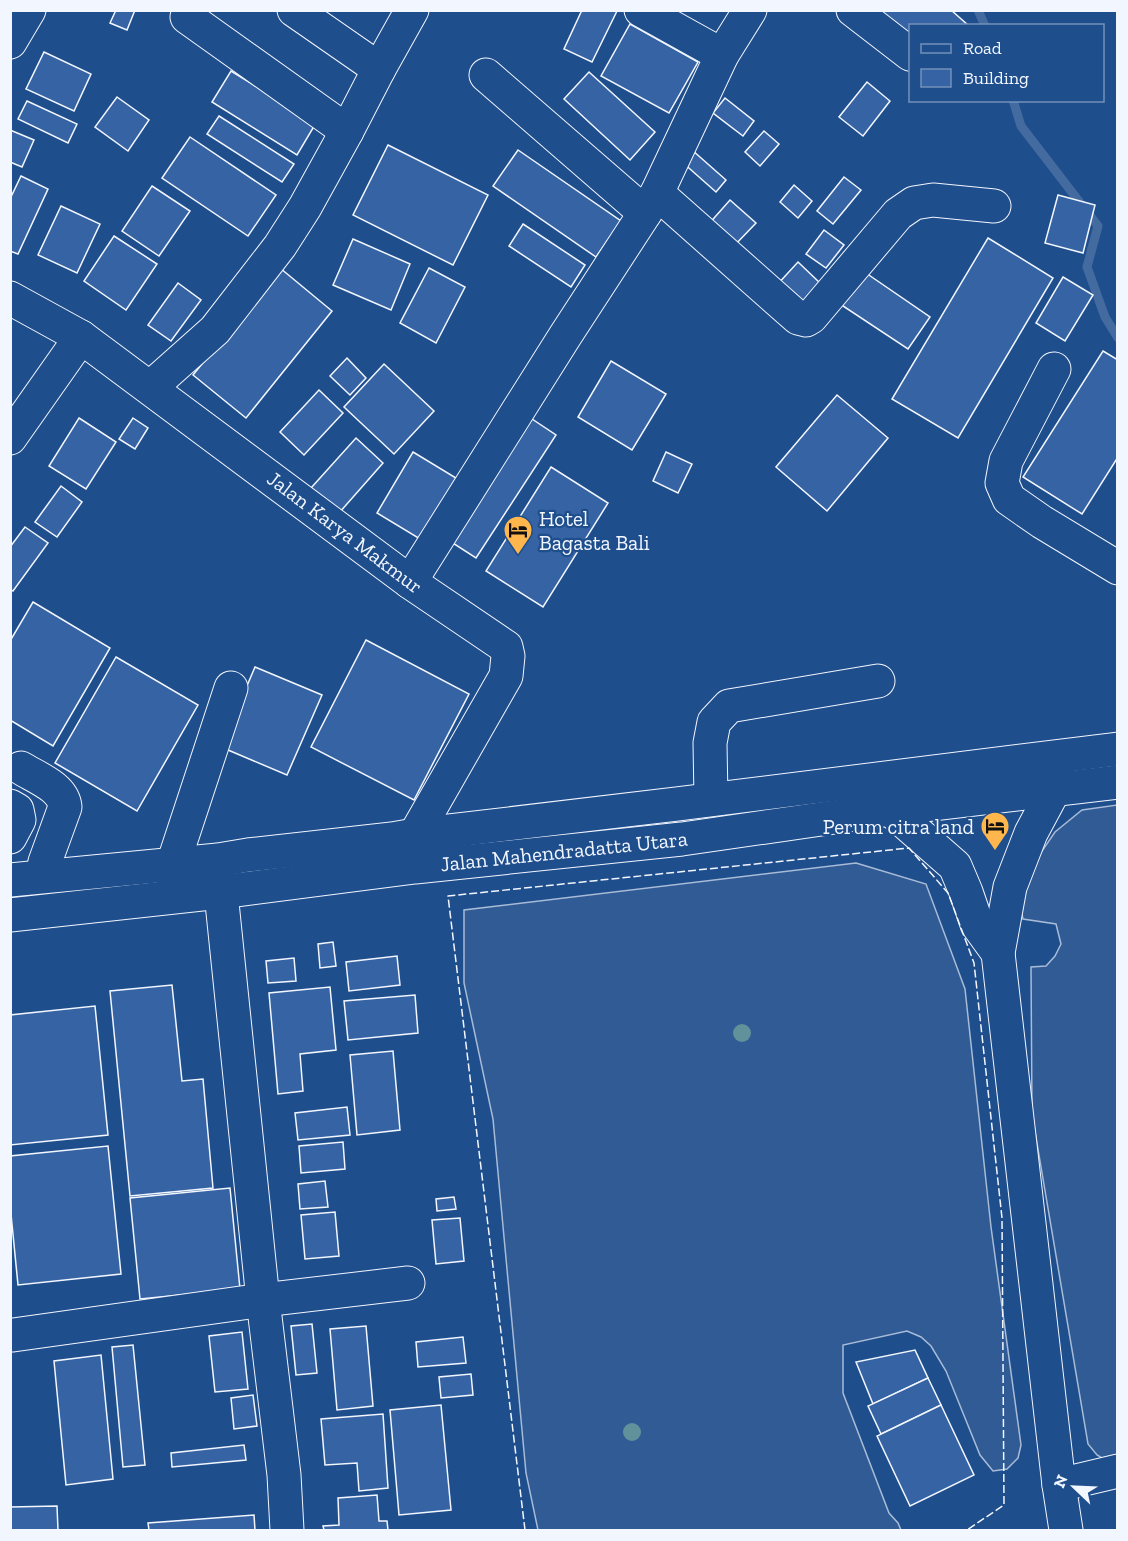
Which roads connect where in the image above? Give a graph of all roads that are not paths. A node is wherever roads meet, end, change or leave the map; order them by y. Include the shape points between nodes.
1 (29, 10) edge
2 (294, 10) edge
3 (412, 10) edge
4 (641, 10) edge
5 (750, 10) edge
6 (853, 10) edge
7 (187, 17) dead end
8 (10, 42) edge
9 (909, 53) edge
10 (722, 55) junction
11 (379, 69) junction
12 (486, 75) dead end
13 (347, 131) junction
14 (651, 203) junction
15 (994, 206) dead end
16 (10, 298) edge
17 (81, 337) junction
18 (1054, 369) dead end
19 (151, 387) junction
20 (10, 438) edge
21 (1118, 568) edge
22 (410, 582) junction
23 (878, 681) dead end
24 (231, 688) dead end
25 (1118, 748) edge
26 (1058, 756) junction
27 (21, 768) dead end
28 (882, 777) junction
29 (1118, 782) edge
30 (1054, 790) junction
31 (711, 799) junction
32 (10, 806) edge
33 (890, 809) junction
34 (415, 835) junction
35 (10, 837) edge
36 (218, 860) junction
37 (173, 864) junction
38 (42, 876) junction
39 (10, 880) edge
40 (220, 892) junction
41 (174, 897) junction
42 (10, 915) edge
43 (998, 952) junction
44 (408, 1283) dead end
45 (263, 1300) junction
46 (13, 1335) dead end
47 (1118, 1471) edge
48 (1059, 1485) junction
49 (287, 1530) edge
50 (1066, 1530) edge

1 - 8 main road
2 - 11 main road
3 - 11 main road
4 - 10 main road
5 - 10 main road
6 - 9 main road
7 - 13 main road
10 - 14 main road
11 - 13 main road
12 - 14 main road
13 - 19 main road via 273,255 215,330
14 - 15 main road via 798,318 806,320 898,214 914,203 933,200
14 - 22 main road
16 - 17 main road, Jalan Karya Makmur
17 - 19 main road, Jalan Karya Makmur
17 - 20 main road
18 - 21 main road via 1006,461 1002,483 1009,499
19 - 22 main road, Jalan Karya Makmur
22 - 34 main road, Jalan Karya Makmur via 506,647 508,656 506,676
23 - 31 main road via 729,706 714,722 710,743
24 - 37 main road
25 - 26 main road, Jalan Mahendradatta Utara
26 - 28 main road, Jalan Mahendradatta Utara
26 - 30 main road
27 - 38 main road via 55,789 66,807
28 - 31 main road, Jalan Mahendradatta Utara
28 - 33 main road
29 - 30 main road, Jalan Mahendradatta Utara
30 - 33 main road, Jalan Mahendradatta Utara
30 - 43 main road via 1031,833 1010,887
31 - 34 main road, Jalan Mahendradatta Utara
32 - 35 main road via 17,810 19,820
33 - 40 main road, Jalan Mahendradatta Utara via 682,839
33 - 43 main road via 955,866 977,924
34 - 36 main road, Jalan Mahendradatta Utara
36 - 37 main road, Jalan Mahendradatta Utara
36 - 40 main road
37 - 38 main road, Jalan Mahendradatta Utara
37 - 41 main road
38 - 39 main road, Jalan Mahendradatta Utara
40 - 41 main road, Jalan Mahendradatta Utara
40 - 45 main road
41 - 42 main road, Jalan Mahendradatta Utara
43 - 48 main road
44 - 45 main road
45 - 46 main road
45 - 49 main road
47 - 48 main road
48 - 50 main road

